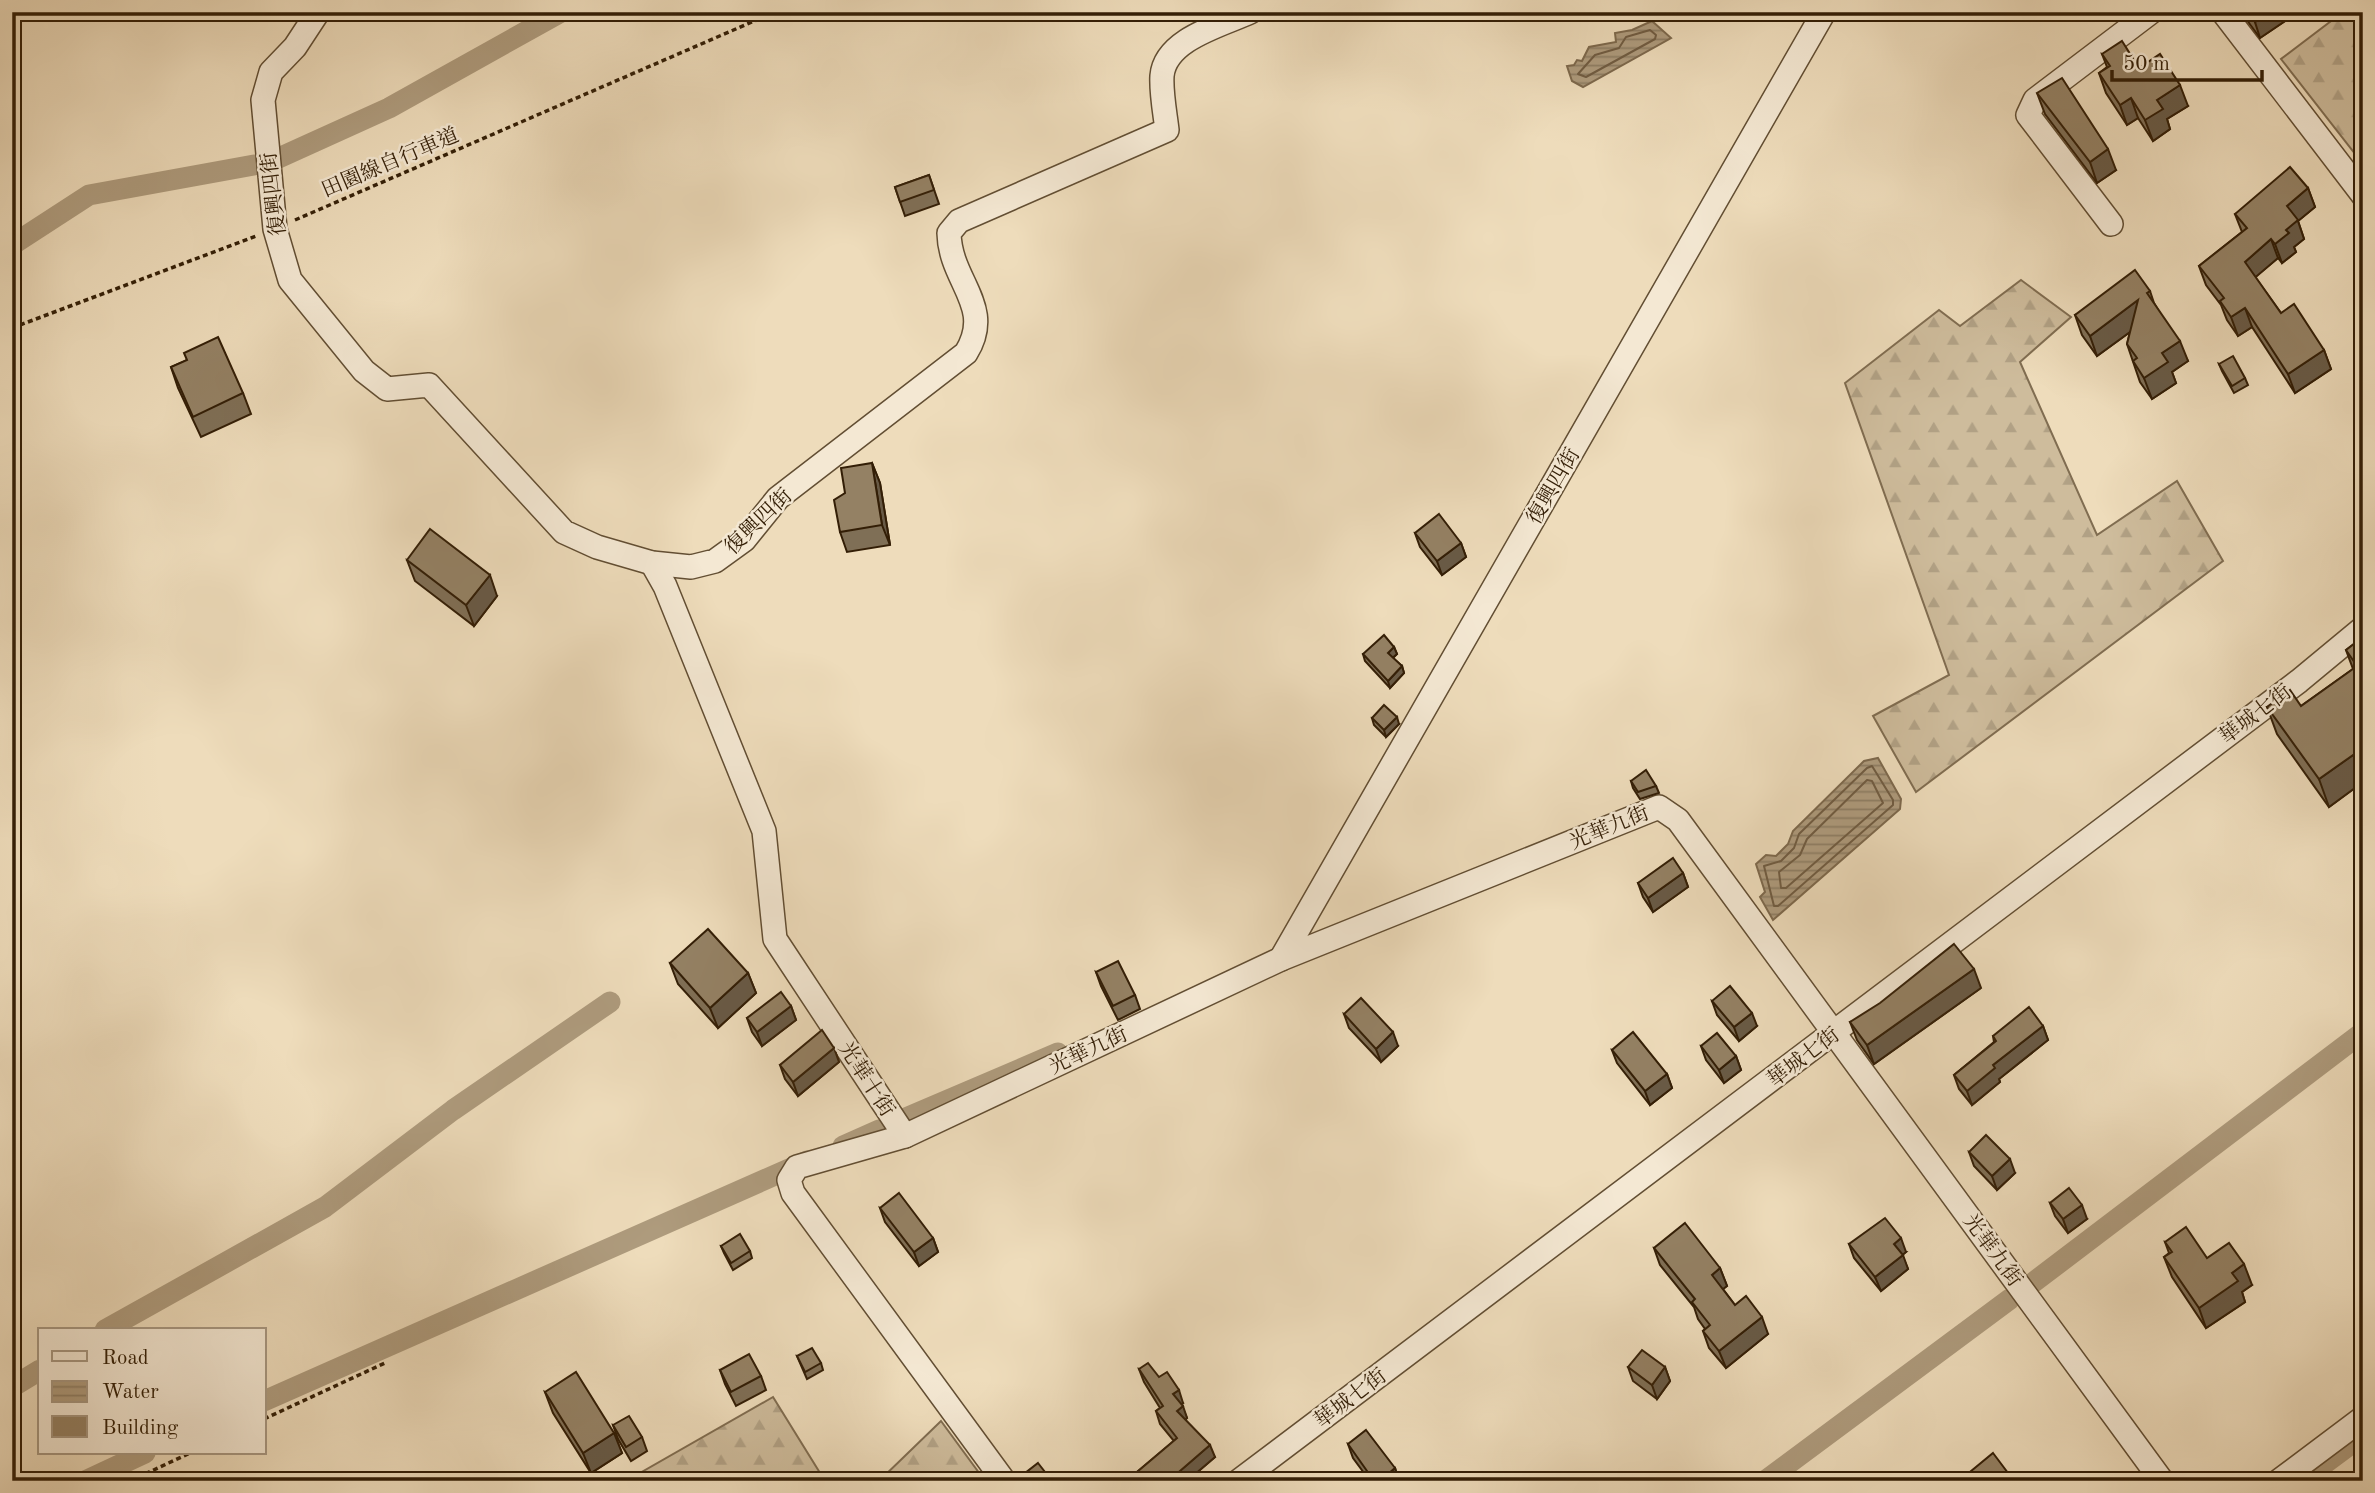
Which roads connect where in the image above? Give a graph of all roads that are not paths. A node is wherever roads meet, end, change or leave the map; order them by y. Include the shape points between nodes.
1 (318, 12) edge
2 (1250, 12) edge
3 (1824, 12) edge
4 (2151, 12) edge
5 (2223, 12) edge
6 (2363, 195) edge
7 (2111, 224) dead end
8 (652, 563) junction
9 (2363, 628) edge
10 (1281, 959) junction
11 (1835, 1034) junction
12 (905, 1136) junction
13 (2363, 1418) edge
14 (1004, 1481) edge
15 (1239, 1481) edge
16 (2162, 1481) edge
17 (2279, 1481) edge

1 - 8 street, 復興四街 via 271,72 263,100 275,229 290,280 364,371 387,388 429,385 564,532
2 - 8 street, 復興四街 via 1177,47 1167,57 1162,75 1167,130 959,221 949,233 949,253 978,318 977,336 966,353 778,498 744,540 715,561 691,567
3 - 10 street, 復興四街
4 - 7 street via 2035,100 2028,115
5 - 6 street
8 - 12 street, 光華十街 via 764,831 775,939
9 - 11 street, 華城七街
10 - 11 street, 光華九街 via 1659,807 1678,820
10 - 12 street, 光華九街
11 - 15 street, 華城七街
11 - 16 street, 光華九街
12 - 14 street, 光華十街 via 797,1167 789,1180 793,1193
13 - 17 street

